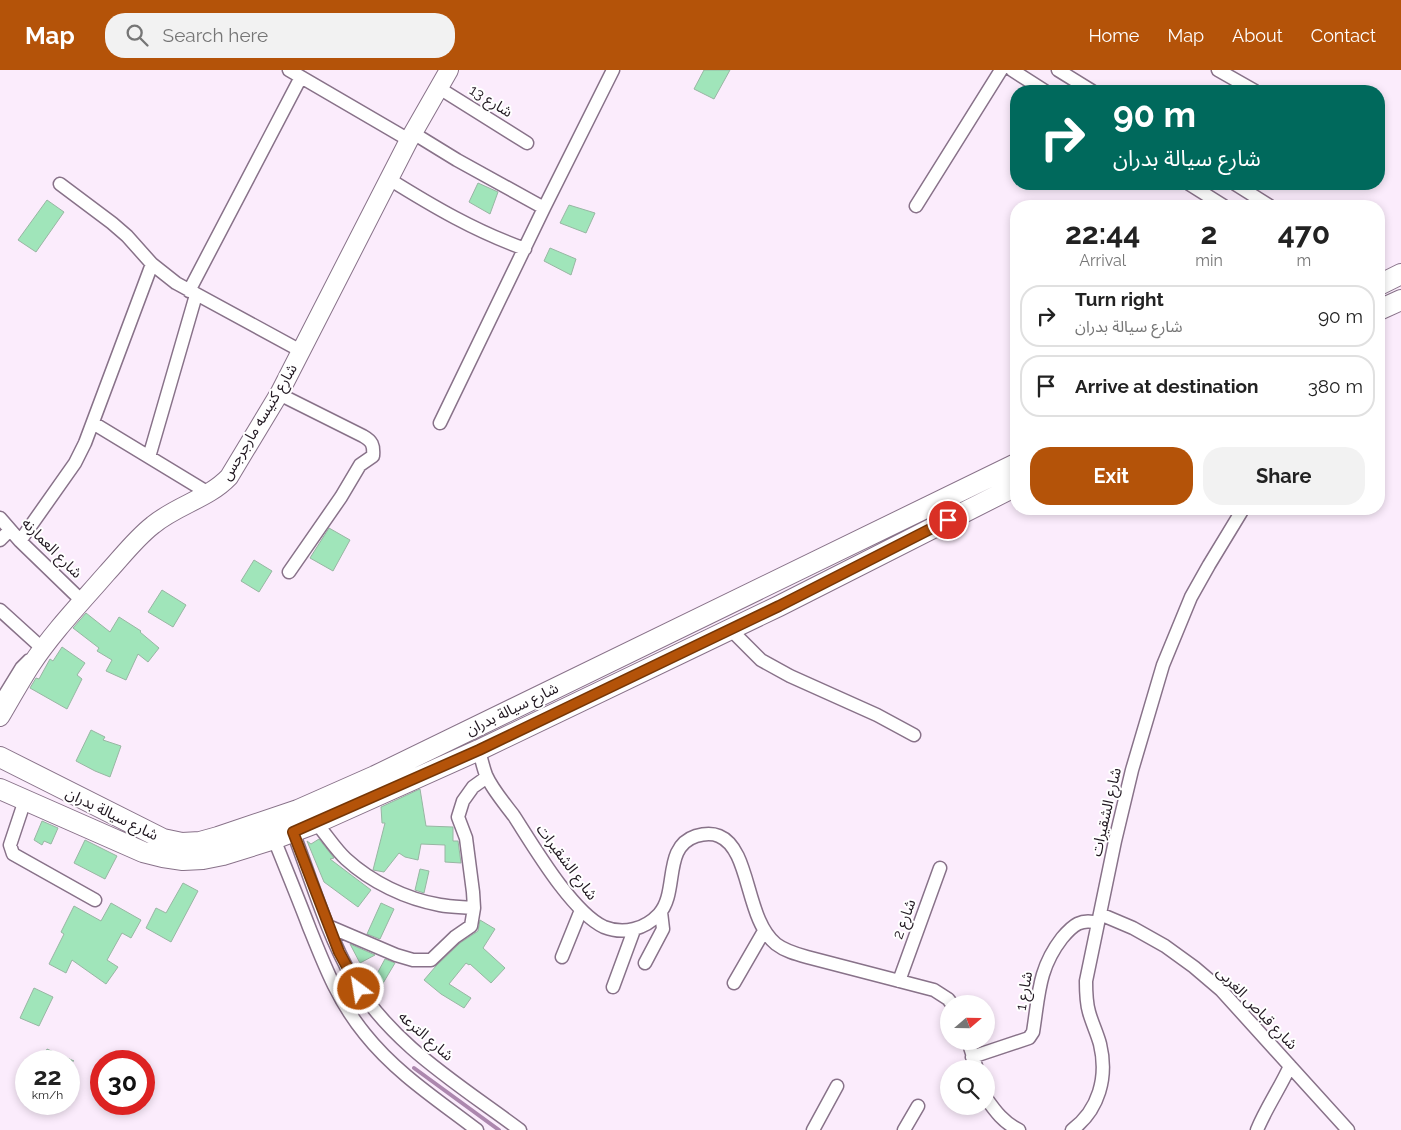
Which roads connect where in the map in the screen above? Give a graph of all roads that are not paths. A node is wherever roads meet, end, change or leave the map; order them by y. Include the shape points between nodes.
1 (289, 70) edge
2 (449, 70) edge
3 (612, 70) edge
4 (1001, 70) edge
5 (1012, 70) edge
6 (1218, 70) edge
7 (1063, 71) edge
8 (301, 77) junction
9 (1036, 85) edge
10 (1083, 85) edge
11 (1244, 85) edge
12 (439, 88) junction
13 (411, 136) junction
14 (527, 143) dead end
15 (389, 179) junction
16 (60, 184) dead end
17 (1199, 190) edge
18 (1245, 190) edge
19 (1214, 200) edge
20 (1260, 200) edge
21 (916, 206) dead end
22 (544, 208) junction
23 (524, 249) junction
24 (152, 264) junction
25 (193, 293) junction
26 (301, 351) junction
27 (279, 394) junction
28 (93, 423) junction
29 (440, 423) dead end
30 (149, 457) junction
31 (1010, 467) edge
32 (1010, 489) edge
33 (210, 494) junction
34 (1239, 515) edge
35 (0, 518) edge
36 (10, 530) junction
37 (0, 540) edge
38 (20, 541) junction
39 (289, 572) dead end
40 (762, 588) junction
41 (82, 601) junction
42 (779, 606) junction
43 (0, 610) edge
44 (730, 629) junction
45 (43, 649) junction
46 (0, 697) edge
47 (0, 717) edge
48 (914, 735) dead end
49 (479, 750) junction
50 (0, 757) edge
51 (487, 776) junction
52 (0, 789) edge
53 (26, 800) junction
54 (316, 823) junction
55 (293, 832) junction
56 (274, 839) junction
57 (940, 868) dead end
58 (95, 900) dead end
59 (474, 908) junction
60 (581, 910) junction
61 (661, 912) junction
62 (1099, 919) junction
63 (328, 926) junction
64 (634, 930) junction
65 (764, 931) junction
66 (562, 957) dead end
67 (645, 963) dead end
68 (899, 981) junction
69 (734, 983) dead end
70 (613, 987) dead end
71 (943, 995) edge
72 (981, 1060) edge
73 (1290, 1066) junction
74 (837, 1086) dead end
75 (918, 1106) dead end
76 (995, 1111) edge
77 (1082, 1126) edge
78 (477, 1130) edge
79 (520, 1130) edge
80 (813, 1130) edge
81 (904, 1130) edge
82 (1019, 1130) edge
83 (1072, 1130) edge
84 (1256, 1130) edge
85 (1348, 1130) edge

1 - 8 street
2 - 12 street, شارع كنيسه مارجرجس
3 - 22 street
4 - 21 street
5 - 9 street
6 - 11 street
7 - 10 street
8 - 13 street
8 - 25 street
12 - 13 street, شارع كنيسه مارجرجس
12 - 14 street, شارع 13
13 - 15 street, شارع كنيسه مارجرجس
13 - 22 street
15 - 23 street via 448,216
15 - 26 street, شارع كنيسه مارجرجس
16 - 24 street via 112,223
17 - 19 street
18 - 20 street
22 - 23 street
23 - 29 street
24 - 25 street
24 - 28 street
25 - 26 street
25 - 30 street
26 - 27 street, شارع كنيسه مارجرجس
27 - 33 street, شارع كنيسه مارجرجس via 229,477
27 - 39 street via 363,436 374,447 373,456 360,466
28 - 30 street
28 - 38 street via 76,463
30 - 33 street
31 - 40 main road, شارع سيالة بدران
32 - 42 main road, شارع سيالة بدران
33 - 41 street, شارع كنيسه مارجرجس via 179,507 152,525
34 - 62 street, شارع الشقيرات via 1191,597 1163,665 1130,779
35 - 36 street, شارع العمارنه
36 - 37 street
36 - 38 street, شارع العمارنه
38 - 41 street, شارع العمارنه
40 - 42 main road
40 - 50 main road, شارع سيالة بدران via 337,794 200,842 164,839
41 - 45 street, شارع كنيسه مارجرجس
42 - 44 main road, شارع سيالة بدران
43 - 45 street
44 - 48 street via 761,660
44 - 49 main road, شارع سيالة بدران
45 - 46 lane via 19,666
45 - 47 street, شارع كنيسه مارجرجس
49 - 51 street, شارع الشقيرات
49 - 54 main road, شارع سيالة بدران
51 - 59 street via 463,801 458,818 466,838
51 - 60 street, شارع الشقيرات
52 - 53 main road, شارع سيالة بدران
53 - 56 main road, شارع سيالة بدران via 163,858 204,859
53 - 58 street via 10,845 13,854
54 - 55 main road, شارع سيالة بدران
54 - 59 street via 345,858 389,888 440,905
55 - 56 main road, شارع سيالة بدران
55 - 63 street, شارع الترعه
56 - 78 street via 332,984 347,1010 386,1058
57 - 68 street, شارع 2
59 - 63 street via 471,926 431,960 413,960 396,955
60 - 64 street, شارع الشقيرات via 605,927 619,931
60 - 66 street
61 - 64 street via 649,924
61 - 65 street via 668,897 679,848 690,838 704,834 718,836 731,844 738,856
61 - 67 street via 663,929
62 - 72 street, شارع 1 via 1071,926 1053,950 1040,980 1033,1032 1029,1038
62 - 73 street, شارع قباص الغربى via 1141,933 1194,967 1222,990
62 - 77 street, شارع الشقيرات via 1088,966 1086,997 1100,1044 1102,1081 1098,1100
63 - 79 street, شارع الترعه via 352,977 385,1022 427,1060
64 - 70 street
65 - 68 street via 790,952
65 - 69 street
68 - 71 street
73 - 84 street
73 - 85 street, شارع قباص الغربى
74 - 80 street
75 - 81 street
76 - 82 street
77 - 83 street, شارع الشقيرات

